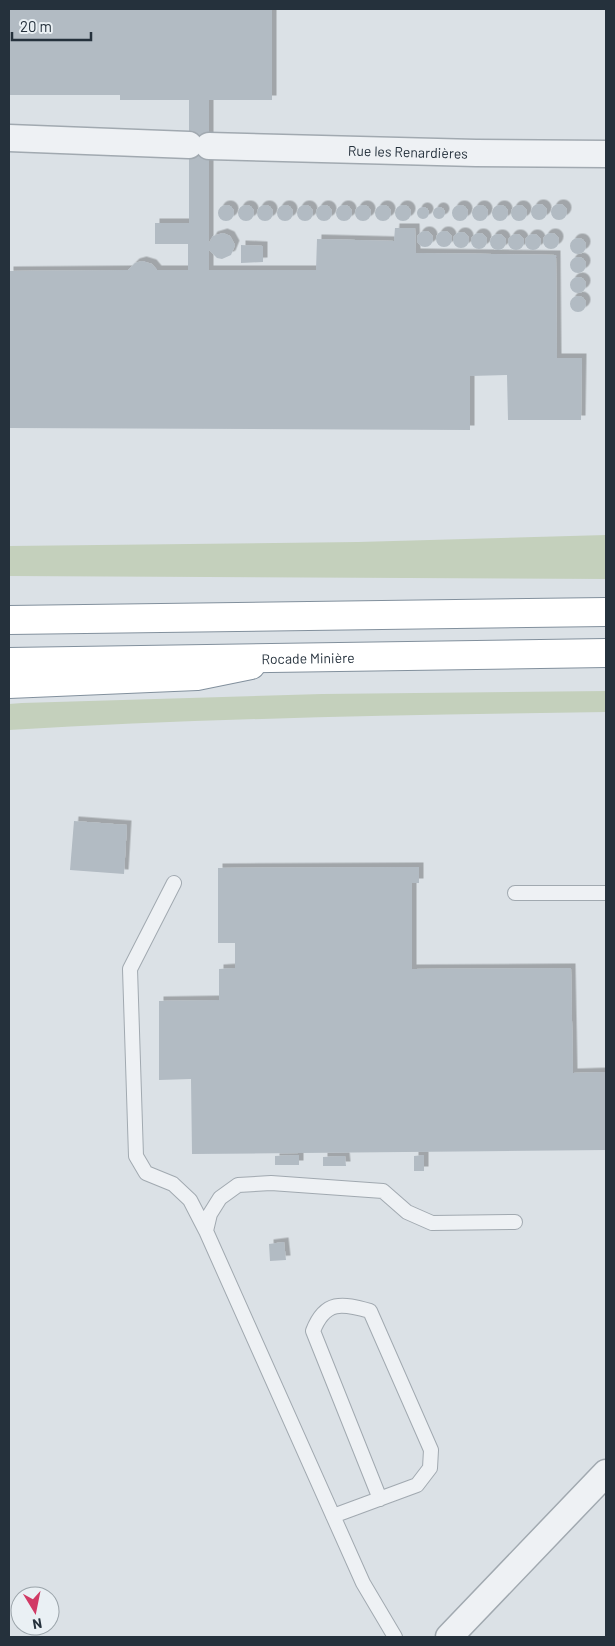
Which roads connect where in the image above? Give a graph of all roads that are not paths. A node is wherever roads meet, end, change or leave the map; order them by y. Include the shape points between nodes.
1 (9, 138) edge
2 (606, 154) edge
3 (606, 612) edge
4 (9, 620) edge
5 (606, 653) edge
6 (288, 658) junction
7 (9, 662) edge
8 (9, 684) edge
9 (174, 883) dead end
10 (515, 893) dead end
11 (606, 893) edge
12 (515, 1222) dead end
13 (206, 1230) junction
14 (606, 1473) edge
15 (380, 1499) junction
16 (333, 1516) junction
17 (452, 1636) edge
18 (395, 1637) edge

1 - 2 street, Rue les Renardières via 199,146
3 - 4 highway
5 - 6 highway, Rocade Minière
6 - 7 highway, Rocade Minière
6 - 8 highway via 197,676
9 - 13 lane via 130,969 136,1156 146,1173 173,1184 190,1200
10 - 11 lane
12 - 13 lane via 432,1223 407,1212 383,1191 271,1183 238,1185 226,1193 210,1214
13 - 16 lane
14 - 17 street
15 - 15 lane via 417,1485 430,1468 431,1450 370,1312 348,1305 330,1308 317,1320 313,1331
15 - 16 lane
16 - 18 lane via 363,1583

